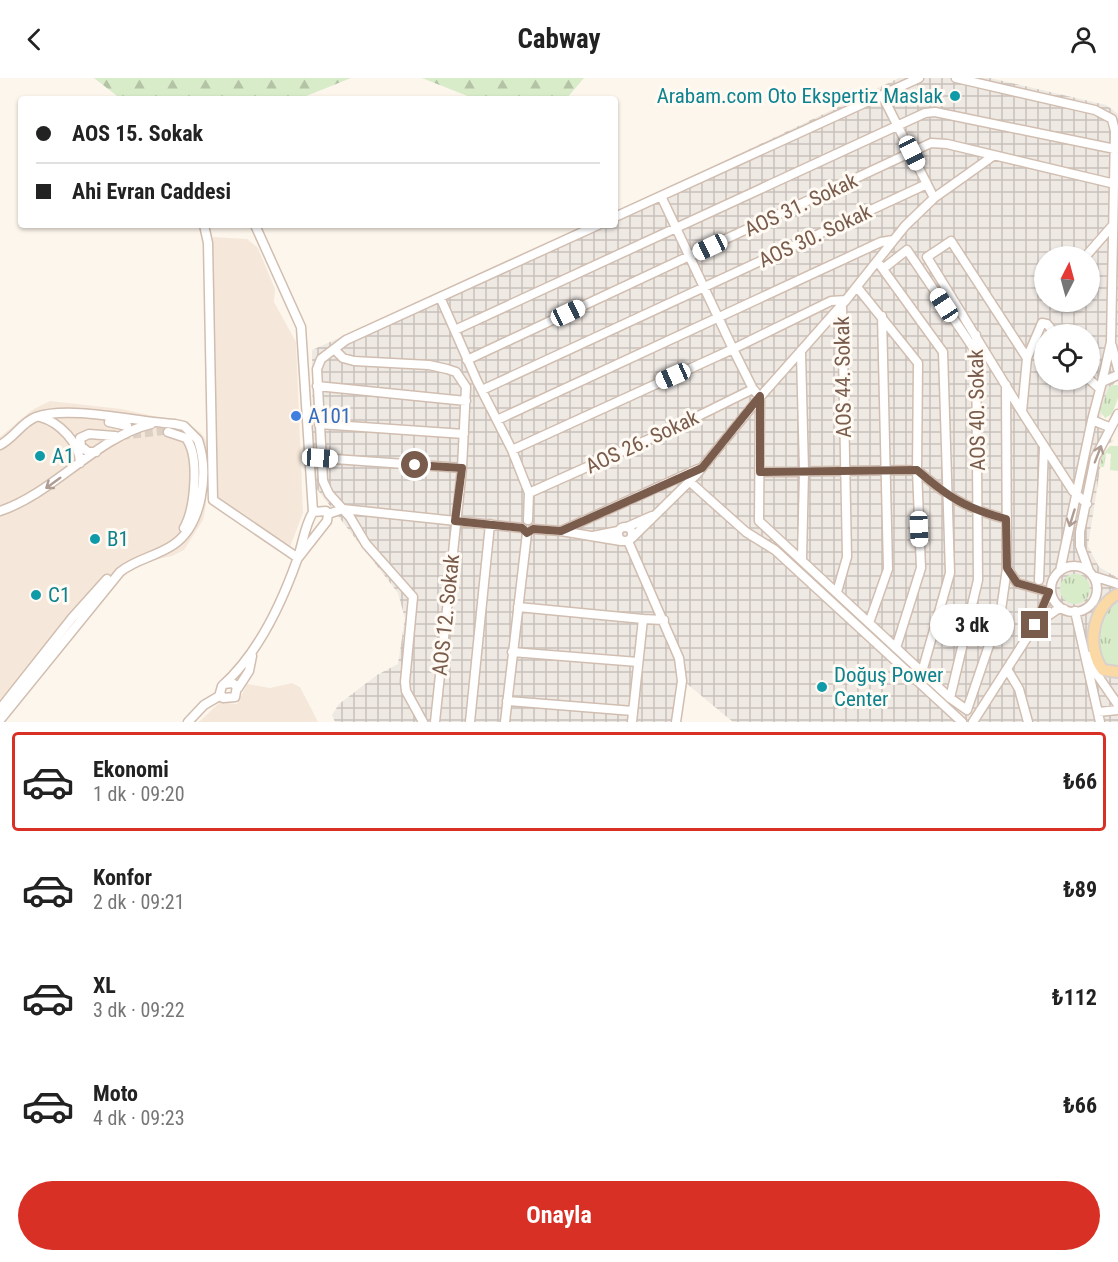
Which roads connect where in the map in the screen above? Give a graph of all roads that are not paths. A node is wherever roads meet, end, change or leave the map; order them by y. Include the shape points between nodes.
1 (920, 78) edge
2 (956, 78) edge
3 (882, 95) junction
4 (897, 124) junction
5 (1114, 150) junction
6 (912, 153) junction
7 (993, 156) junction
8 (927, 184) junction
9 (1115, 184) junction
10 (661, 196) junction
11 (934, 198) junction
12 (618, 217) edge
13 (1113, 225) junction
14 (675, 227) junction
15 (204, 228) edge
16 (256, 228) edge
17 (591, 228) edge
18 (893, 240) junction
19 (1095, 246) edge
20 (689, 256) junction
21 (877, 261) junction
22 (884, 268) junction
23 (857, 287) junction
24 (704, 288) junction
25 (440, 297) junction
26 (844, 302) junction
27 (882, 316) junction
28 (718, 318) junction
29 (455, 330) junction
30 (976, 334) junction
31 (1034, 342) edge
32 (1111, 342) junction
33 (334, 349) junction
34 (733, 349) junction
35 (976, 352) junction
36 (801, 353) junction
37 (1027, 358) junction
38 (467, 360) junction
39 (1118, 369) edge
40 (1118, 375) edge
41 (1006, 385) junction
42 (1101, 385) junction
43 (317, 386) junction
44 (753, 389) junction
45 (482, 390) junction
46 (760, 396) junction
47 (466, 401) junction
48 (1022, 412) junction
49 (1118, 414) edge
50 (39, 416) junction
51 (497, 420) junction
52 (1092, 420) junction
53 (158, 423) junction
54 (319, 423) junction
55 (128, 426) tunnel mouth
56 (1109, 427) junction
57 (168, 432) tunnel mouth
58 (464, 434) junction
59 (115, 436) tunnel mouth
60 (0, 445) edge
61 (1044, 446) junction
62 (512, 450) junction
63 (96, 452) junction
64 (320, 458) junction
65 (80, 463) junction
66 (462, 468) junction
67 (702, 468) junction
68 (886, 470) junction
69 (917, 470) junction
70 (804, 471) junction
71 (844, 471) junction
72 (760, 472) junction
73 (689, 481) junction
74 (529, 492) junction
75 (1078, 496) junction
76 (948, 497) junction
77 (1087, 504) junction
78 (344, 509) junction
79 (0, 511) edge
80 (313, 512) junction
81 (327, 512) junction
82 (978, 512) junction
83 (652, 516) junction
84 (1006, 519) junction
85 (455, 521) junction
86 (490, 524) junction
87 (627, 527) junction
88 (528, 530) junction
89 (561, 531) junction
90 (618, 531) junction
91 (592, 536) junction
92 (627, 540) junction
93 (298, 558) junction
94 (802, 559) junction
95 (1007, 568) junction
96 (1058, 572) junction
97 (1091, 574) junction
98 (1039, 580) junction
99 (1017, 583) junction
100 (1118, 584) edge
101 (1028, 585) junction
102 (1050, 590) junction
103 (837, 592) junction
104 (1118, 594) edge
105 (1005, 595) junction
106 (1094, 600) junction
107 (518, 607) junction
108 (1064, 609) junction
109 (1075, 611) junction
110 (643, 619) junction
111 (664, 620) junction
112 (869, 623) junction
113 (1035, 625) junction
114 (1083, 638) junction
115 (896, 648) junction
116 (253, 652) junction
117 (512, 652) junction
118 (638, 662) junction
119 (1007, 669) junction
120 (922, 672) junction
121 (1118, 672) edge
122 (222, 688) junction
123 (238, 688) junction
124 (950, 698) junction
125 (507, 701) junction
126 (0, 707) edge
127 (1118, 707) edge
128 (633, 711) junction
129 (1098, 712) junction
130 (0, 720) edge
131 (188, 722) edge
132 (423, 722) edge
133 (435, 722) edge
134 (470, 722) edge
135 (505, 722) edge
136 (632, 722) edge
137 (676, 722) edge
138 (962, 722) edge
139 (973, 722) edge
140 (1028, 722) edge
141 (1100, 722) edge

1 - 3 street
2 - 5 street via 1105,114 1112,119
3 - 4 street
3 - 10 street
4 - 5 street via 935,112
4 - 6 street
4 - 14 street
5 - 9 street
6 - 7 street, AOS 31. Sokak via 938,143
6 - 8 street
6 - 20 street, AOS 31. Sokak
7 - 9 street, AOS 31. Sokak
7 - 11 street
8 - 11 street
8 - 24 street, AOS 30. Sokak
9 - 13 street
10 - 12 street
10 - 14 street
11 - 18 street
13 - 19 street
13 - 32 street
14 - 20 street
14 - 29 street
15 - 93 street via 213,500
16 - 80 street via 301,327
17 - 25 street
18 - 21 street
18 - 28 street via 881,242
20 - 24 street
20 - 38 street, AOS 31. Sokak
21 - 22 street
21 - 23 street
22 - 35 street via 908,250
22 - 76 street via 943,352
23 - 26 street
23 - 27 street
24 - 28 street
24 - 45 street, AOS 30. Sokak
25 - 29 street
25 - 33 street
26 - 34 street via 831,301
26 - 36 street
26 - 71 street, AOS 44. Sokak
27 - 68 street
27 - 69 street via 918,363
28 - 34 street
28 - 51 street
29 - 38 street
30 - 35 street, AOS 40. Sokak
30 - 37 street via 927,256 951,241
30 - 41 street
31 - 37 street
32 - 39 street
32 - 42 street
33 - 43 street via 321,359
33 - 47 street via 343,358 354,361 429,365 456,372 464,381
34 - 44 street
34 - 62 street
35 - 82 street, AOS 40. Sokak
36 - 46 street
36 - 70 street
37 - 48 street
38 - 45 street
40 - 42 street
41 - 48 street
41 - 84 street
42 - 52 street
43 - 47 street
43 - 54 street
44 - 46 street
44 - 74 street, AOS 26. Sokak
45 - 51 street
46 - 67 street
46 - 72 street
47 - 58 street, AOS 12. Sokak
48 - 61 street
49 - 56 street
50 - 53 street via 64,412
50 - 55 street
50 - 60 street
50 - 65 street via 61,428 74,444
51 - 62 street
52 - 56 street
52 - 75 street
53 - 63 street
53 - 130 street via 184,426 198,440 202,488 194,521 175,544 139,558 120,572
54 - 58 street
54 - 64 street
77 -> 56 street via 1095,458
57 - 126 street via 186,438 192,453 195,496 185,528 172,541 136,555 115,570
58 - 66 street, AOS 12. Sokak
59 - 63 street via 89,434 80,438 84,449
61 - 75 street
61 - 98 street
62 - 74 street
63 - 65 street
64 - 66 street
64 - 78 street via 329,494
65 -> 79 street via 29,499
66 - 85 street, AOS 12. Sokak
67 - 73 street
67 - 89 street
68 - 69 street
68 - 71 street
68 - 112 street via 888,569
69 - 76 street
69 - 115 street via 921,568
70 - 71 street
70 - 72 street
70 - 94 street
71 - 103 street, AOS 44. Sokak via 847,557
72 - 94 street via 759,521
73 - 83 street
73 - 138 street via 746,532 775,550
74 - 88 street via 528,520 533,524
75 - 77 street
75 -> 96 street
76 - 82 street
76 - 120 street via 950,573
77 - 97 street via 1080,546
78 - 81 street
78 - 85 street
78 - 132 street via 366,544 413,597 405,682
80 - 81 street
80 - 93 street
81 - 93 street via 327,520
82 - 84 street
82 - 124 street, AOS 40. Sokak via 978,580
83 - 87 street
83 - 92 street
84 - 95 street
85 - 86 street
85 - 133 street, AOS 12. Sokak
86 - 88 street
86 - 134 street
87 - 90 street
87 - 92 street via 631,530
88 - 89 street
88 - 107 street
89 - 91 street
90 - 91 street
90 - 92 street
91 - 92 street
92 - 111 street
93 - 116 street
94 - 103 street
95 - 99 street
95 - 105 street
96 - 97 street via 1078,566
96 - 98 street
96 - 102 street
97 - 100 street
97 - 106 street via 1097,588
98 - 101 street
99 - 101 street
99 - 105 street
101 - 102 street
102 - 108 street
102 - 113 street
103 - 112 street
104 - 106 street
104 - 121 main road via 1101,609 1094,643 1103,670
105 - 124 street via 967,710
106 - 109 street
107 - 110 street
107 - 117 street
108 - 109 street
108 - 113 street
109 - 114 street
110 - 111 street
110 - 118 street
111 - 137 street via 679,658 682,681
112 - 115 street
113 - 119 street
114 - 127 street via 1096,673
114 - 129 street
115 - 120 street
116 - 122 street
116 - 123 street via 249,671
117 - 118 street
117 - 125 street
118 - 128 street
119 - 139 street
119 - 140 street via 1019,689
120 - 124 street
122 - 123 street via 232,683
122 - 123 street via 226,699 237,695
122 - 131 street
125 - 128 street
125 - 135 street
127 - 129 street
128 - 136 street
129 - 141 street

